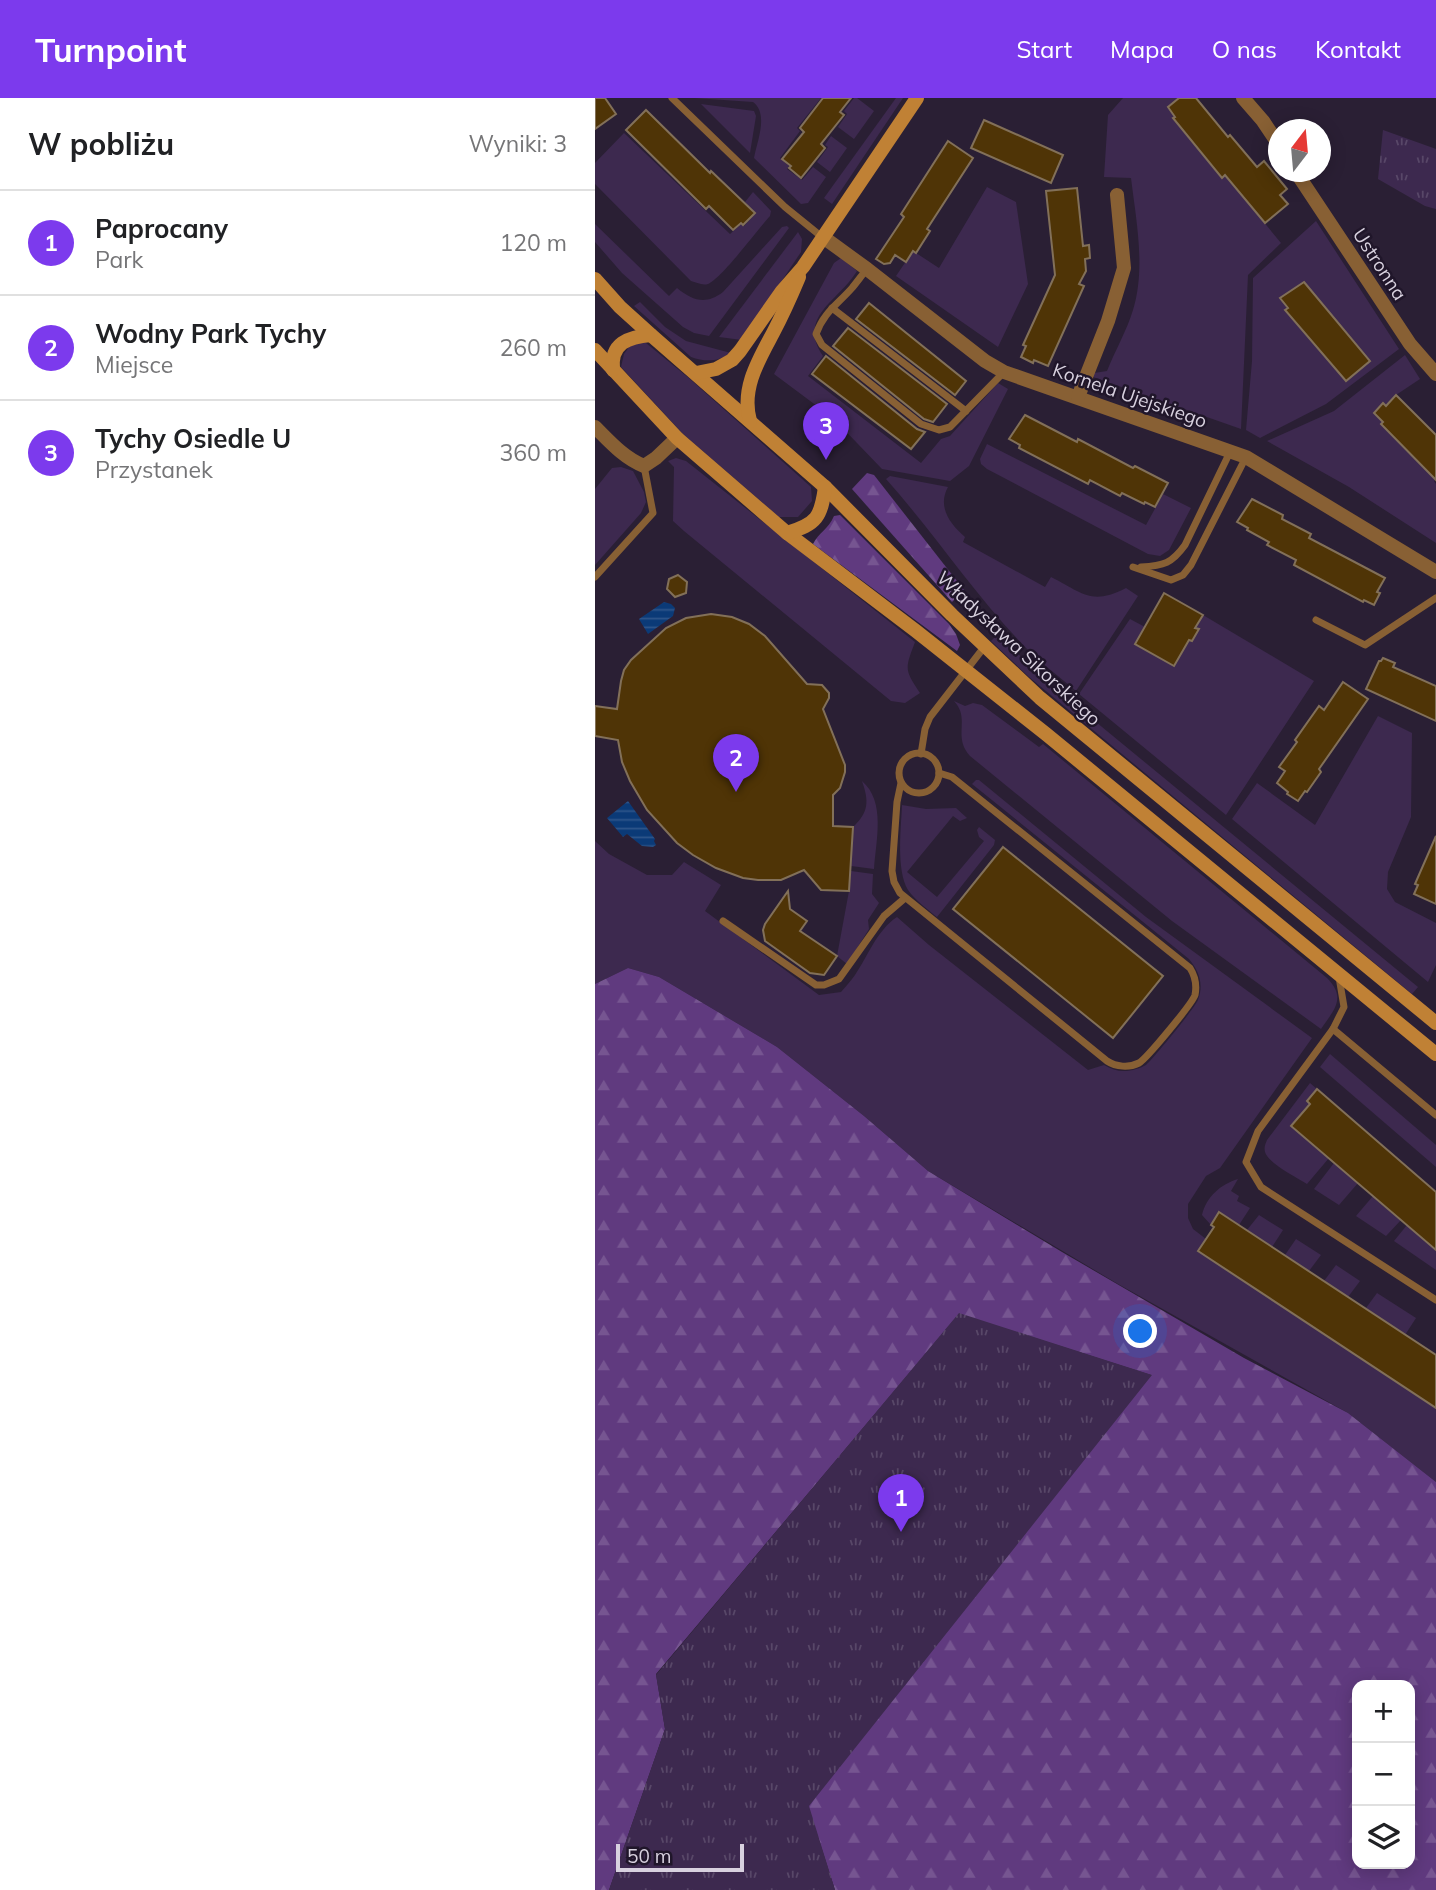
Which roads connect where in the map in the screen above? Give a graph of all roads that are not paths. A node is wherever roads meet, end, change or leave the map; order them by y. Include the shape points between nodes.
1 (672, 98) edge
2 (916, 98) edge
3 (1243, 98) edge
4 (1268, 128) edge
5 (1303, 182) edge
6 (1117, 195) dead end
7 (823, 237) junction
8 (803, 267) junction
9 (867, 269) junction
10 (595, 279) edge
11 (832, 308) junction
12 (651, 335) junction
13 (595, 350) edge
14 (613, 370) junction
15 (1004, 372) junction
16 (696, 373) junction
17 (1436, 374) edge
18 (1078, 397) junction
19 (965, 411) junction
20 (750, 421) junction
21 (595, 426) edge
22 (677, 438) junction
23 (1230, 451) junction
24 (1246, 457) junction
25 (644, 466) junction
26 (825, 487) junction
27 (787, 533) junction
28 (1436, 572) edge
29 (595, 577) edge
30 (1436, 598) edge
31 (1316, 620) dead end
32 (985, 646) junction
33 (967, 671) junction
34 (921, 754) junction
35 (939, 773) junction
36 (901, 783) junction
37 (905, 898) junction
38 (723, 922) dead end
39 (1338, 973) junction
40 (1436, 1023) edge
41 (1333, 1029) junction
42 (1436, 1054) edge
43 (1436, 1115) edge
44 (1436, 1300) edge

1 - 7 lane via 800,221
2 - 7 street
3 - 4 street
5 - 17 street, Ustronna via 1410,344
6 - 18 street via 1124,268
7 - 8 street
7 - 9 street, Kornela Ujejskiego
8 - 16 street via 732,360
8 - 20 street via 753,374 746,404
9 - 11 lane
9 - 15 street, Kornela Ujejskiego
10 - 12 street, Władysława Sikorskiego
11 - 19 lane
11 - 19 lane via 816,334 822,345 921,425 944,430
12 - 14 street via 634,336 620,344 612,360
12 - 16 street, Władysława Sikorskiego
13 - 14 street
14 - 22 street
15 - 18 street, Kornela Ujejskiego
15 - 19 lane
16 - 20 street, Władysława Sikorskiego
18 - 23 street, Kornela Ujejskiego
20 - 26 street, Władysława Sikorskiego
21 - 25 street via 619,451
22 - 25 street
22 - 27 street
23 - 24 street, Kornela Ujejskiego
23 - 24 lane via 1176,557 1153,567 1133,567 1171,580 1184,575
24 - 28 street, Kornela Ujejskiego
25 - 29 lane via 653,513
26 - 27 street via 822,510 808,527
26 - 32 street, Władysława Sikorskiego
27 - 33 street
30 - 31 lane via 1365,645
32 - 33 lane
32 - 40 street, Władysława Sikorskiego via 1057,714
33 - 34 lane via 930,717
33 - 39 street
34 - 35 lane via 933,760
34 - 36 lane via 909,756 901,765
35 - 36 lane via 935,785 924,793 911,792
35 - 37 lane via 950,775 1190,968 1195,994 1149,1054 1133,1065 1112,1064
36 - 37 lane via 892,870 895,886
37 - 38 lane via 884,916 839,979 824,985 816,985
39 - 41 lane via 1344,1007
39 - 42 street
41 - 43 lane
41 - 44 lane via 1258,1131 1246,1162 1261,1187

